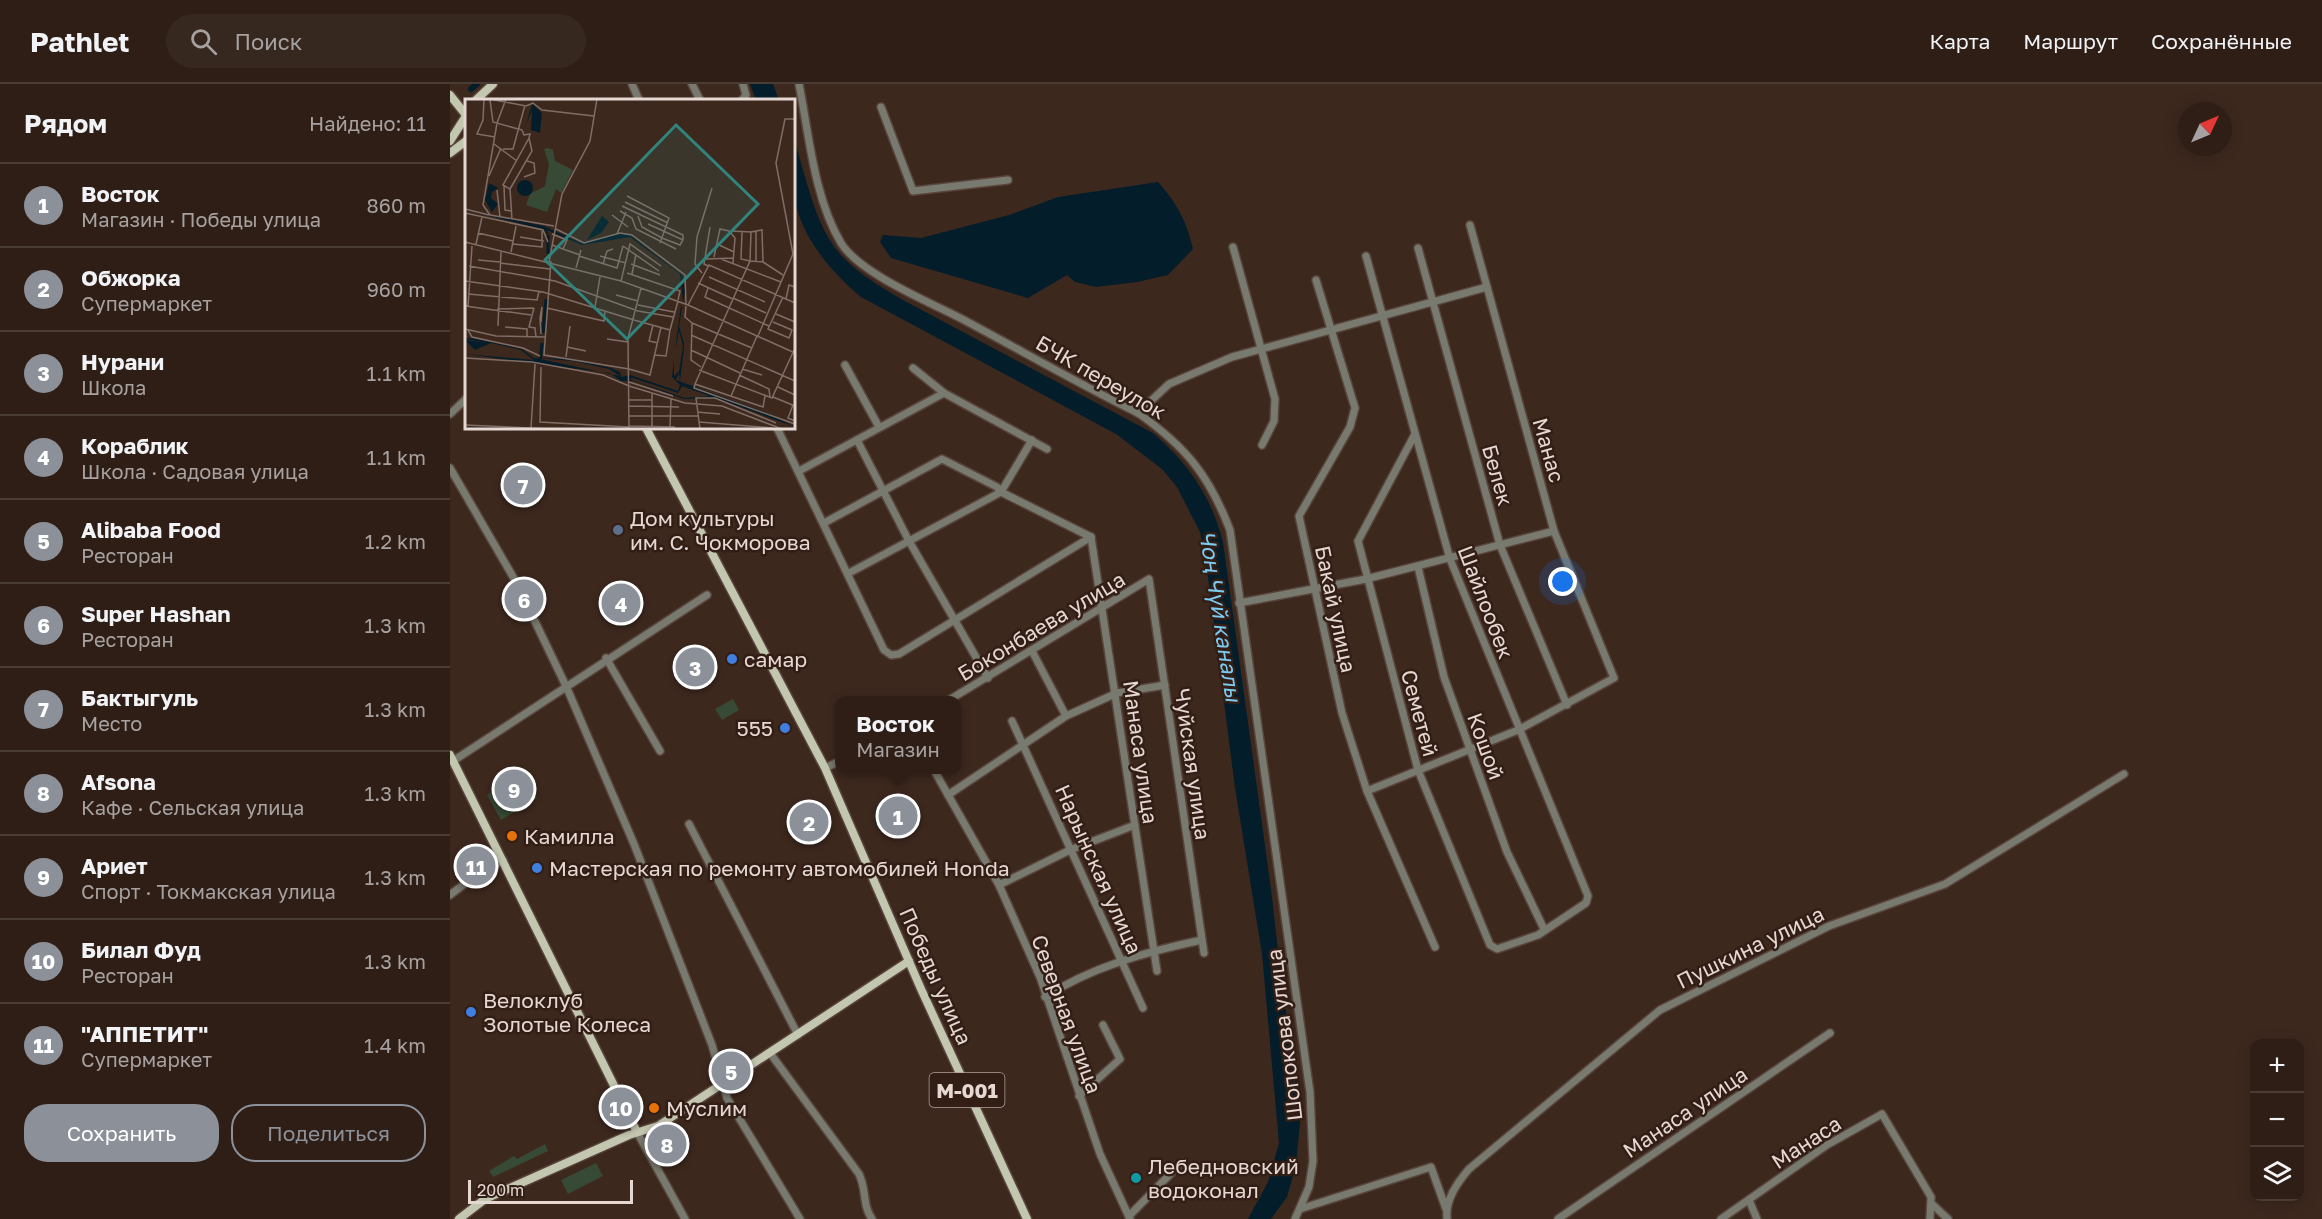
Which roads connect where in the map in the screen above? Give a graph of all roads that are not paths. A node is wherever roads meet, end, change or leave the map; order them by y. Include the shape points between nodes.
1 (493, 84) edge
2 (632, 84) edge
3 (692, 84) edge
4 (743, 84) edge
5 (799, 84) edge
6 (450, 95) edge
7 (477, 99) edge
8 (639, 99) edge
9 (700, 99) edge
10 (743, 99) edge
11 (880, 107) dead end
12 (465, 114) edge
13 (465, 117) edge
14 (450, 141) edge
15 (465, 142) edge
16 (450, 153) edge
17 (1008, 180) dead end
18 (1470, 225) dead end
19 (1233, 248) dead end
20 (1418, 248) dead end
21 (1366, 256) dead end
22 (1316, 280) dead end
23 (1487, 287) junction
24 (1432, 303) junction
25 (1384, 317) junction
26 (1331, 330) junction
27 (1260, 349) junction
28 (845, 364) dead end
29 (913, 368) dead end
30 (944, 393) junction
31 (465, 400) edge
32 (1138, 413) junction
33 (450, 414) edge
34 (879, 428) junction
35 (647, 429) edge
36 (778, 429) edge
37 (1415, 434) junction
38 (857, 440) junction
39 (1032, 440) junction
40 (1262, 445) dead end
41 (1047, 449) dead end
42 (450, 468) edge
43 (799, 471) junction
44 (884, 490) junction
45 (999, 490) junction
46 (824, 523) junction
47 (1554, 531) junction
48 (1091, 537) junction
49 (909, 541) junction
50 (1500, 545) junction
51 (1450, 559) junction
52 (1418, 567) junction
53 (849, 573) junction
54 (1149, 579) joint
55 (1366, 579) junction
56 (1315, 590) junction
57 (707, 595) dead end
58 (1239, 603) junction
59 (1102, 607) junction
60 (955, 622) junction
61 (1032, 651) junction
62 (606, 658) junction
63 (988, 678) junction
64 (1165, 685) junction
65 (566, 686) junction
66 (1117, 693) junction
67 (956, 696) edge
68 (1567, 705) junction
69 (1066, 716) junction
70 (1012, 721) dead end
71 (1518, 730) junction
72 (1024, 744) junction
73 (1469, 748) junction
74 (660, 751) dead end
75 (835, 763) edge
76 (452, 764) edge
77 (825, 768) junction
78 (1418, 770) junction
79 (936, 774) edge
80 (2124, 774) dead end
81 (1367, 791) junction
82 (948, 795) junction
83 (689, 824) dead end
84 (1135, 825) junction
85 (1071, 850) junction
86 (1277, 855) joint
87 (503, 860) junction
88 (999, 885) junction
89 (450, 895) edge
90 (1544, 929) junction
91 (1202, 940) junction
92 (1435, 948) dead end
93 (1153, 950) junction
94 (1203, 953) dead end
95 (909, 961) junction
96 (1123, 962) junction
97 (1157, 971) dead end
98 (1045, 997) junction
99 (1143, 1008) dead end
100 (1103, 1025) dead end
101 (1830, 1033) dead end
102 (798, 1035) junction
103 (770, 1053) junction
104 (723, 1085) junction
105 (1079, 1096) junction
106 (637, 1132) junction
107 (1182, 1162) dead end
108 (1749, 1200) junction
109 (1933, 1205) junction
110 (1300, 1209) junction
111 (1446, 1209) junction
112 (1130, 1217) edge
113 (1563, 1218) edge
114 (459, 1219) edge
115 (685, 1219) edge
116 (800, 1219) edge
117 (872, 1219) edge
118 (1027, 1219) edge
119 (1296, 1219) edge
120 (1447, 1219) edge
121 (1720, 1219) edge
122 (1756, 1219) edge
123 (1930, 1219) edge
124 (1948, 1219) edge

1 - 7 main road
2 - 8 street
3 - 9 street
4 - 10 street via 746,95
5 - 32 street, БЧК переулок via 814,171 842,244 905,291
6 - 12 main road
11 - 17 street via 912,191
13 - 14 main road
15 - 16 main road
18 - 23 street, Манас
19 - 27 street
20 - 24 street, Белек
21 - 25 street, Шайлообек
22 - 26 street, Бакай улица
23 - 24 street
23 - 47 street, Манас
24 - 25 street
24 - 50 street, Белек
25 - 26 street
25 - 37 street, Шайлообек
26 - 27 street
26 - 56 street, Бакай улица via 1355,408 1350,427 1299,516
27 - 32 street via 1169,384
27 - 40 street via 1275,399 1274,422
28 - 34 street
29 - 30 street
30 - 34 street
30 - 39 street
31 - 33 street
32 - 58 street, БЧК переулок via 1190,456 1218,499 1230,530
34 - 38 street
35 - 77 main road, Победы улица / М-001
36 - 43 street
37 - 51 street, Шайлообек
37 - 55 street, Семетей via 1358,541
38 - 43 street
38 - 44 street
39 - 41 street
39 - 45 street
42 - 65 street via 516,582
43 - 46 street
44 - 45 street via 942,459
44 - 46 street
44 - 49 street
45 - 48 street
45 - 49 street
46 - 53 street
47 - 50 street
47 - 68 street, Манас via 1614,678
48 - 59 street, Манаса улица
48 - 60 street
49 - 53 street
49 - 60 street
50 - 51 street
50 - 68 street, Белек
51 - 52 street
51 - 71 street, Шайлообек
52 - 55 street
52 - 73 street, Кошой via 1444,677
53 - 60 street via 884,650 891,655
54 - 59 street, Боконбаева улица
54 - 64 street, Чуйская улица
55 - 56 street
55 - 78 street, Семетей
56 - 58 street
56 - 81 street, Бакай улица via 1342,713
57 - 62 street
58 - 86 street, БЧК переулок
59 - 61 street, Боконбаева улица
59 - 66 street, Манаса улица
60 - 63 street
61 - 63 street, Боконбаева улица
61 - 69 street
62 - 65 street
62 - 74 street
63 - 67 street, Боконбаева улица
64 - 66 street
64 - 91 street, Чуйская улица
65 - 76 street
65 - 104 street via 634,844 712,1045
66 - 69 street
66 - 84 street, Манаса улица
68 - 71 street
69 - 72 street
70 - 72 street, Нарынская улица
71 - 73 street
71 - 90 street, Шайлообек via 1588,896 1586,903
72 - 82 street
72 - 85 street, Нарынская улица
73 - 78 street
73 - 90 street, Кошой via 1507,852
75 - 77 street
76 - 87 main road
77 - 95 main road, Победы улица / М-001
78 - 81 street
78 - 90 street, Семетей via 1492,947 1497,950 1538,935
79 - 82 street, Северная улица
80 - 111 street, Пушкина улица via 1945,884 1829,926 1660,1010 1469,1169 1456,1184
81 - 92 street, Бакай улица
82 - 88 street, Северная улица
83 - 102 street
84 - 85 street
84 - 93 street, Манаса улица
85 - 88 street
85 - 96 street, Нарынская улица
86 - 110 street, Шопокова улица via 1310,1092 1313,1161
87 - 89 street
87 - 106 main road
88 - 98 street, Северная улица
91 - 93 street
91 - 94 street, Чуйская улица
93 - 96 street
93 - 97 street, Манаса улица
95 - 102 main road
95 - 118 main road, Победы улица / М-001
96 - 98 street
96 - 99 street, Нарынская улица
98 - 105 street, Северная улица
100 - 105 street via 1120,1059
101 - 113 street, Манаса улица
102 - 103 main road
103 - 104 main road
103 - 117 street via 859,1174 865,1208
104 - 106 main road via 658,1126
104 - 116 street via 729,1102
105 - 112 street, Северная улица via 1100,1154
106 - 114 main road via 485,1199
106 - 115 street
107 - 112 street, Северная улица
108 - 109 street, Манаса via 1827,1145 1882,1114
108 - 121 street, Манаса
108 - 122 street
109 - 123 street
109 - 124 street
110 - 111 street via 1431,1167
110 - 119 street, Шопокова улица
111 - 120 street, Пушкина улица

